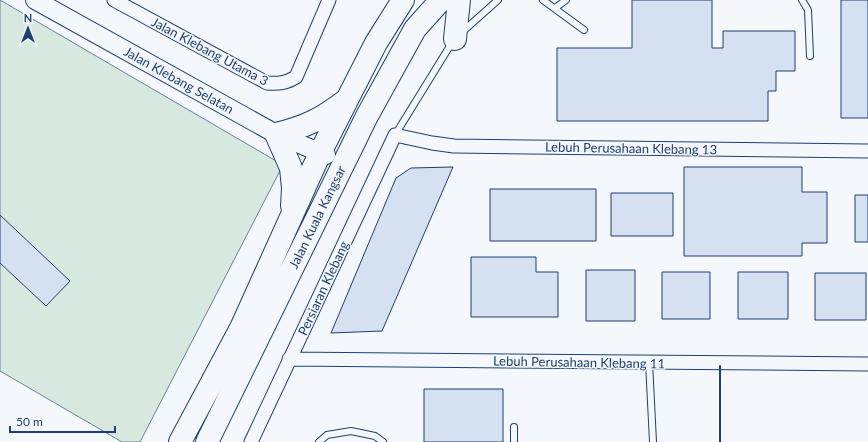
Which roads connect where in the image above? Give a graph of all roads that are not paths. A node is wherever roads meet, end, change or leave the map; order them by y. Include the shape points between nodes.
1 (35, 0) edge
2 (114, 0) edge
3 (329, 0) edge
4 (403, 0) edge
5 (441, 0) edge
6 (459, 0) edge
7 (498, 0) edge
8 (543, 0) edge
9 (566, 0) edge
10 (802, 0) edge
11 (555, 8) junction
12 (584, 30) dead end
13 (455, 39) junction
14 (810, 56) dead end
15 (348, 99) junction
16 (374, 102) junction
17 (276, 134) junction
18 (395, 135) junction
19 (868, 151) edge
20 (323, 154) junction
21 (292, 213) junction
22 (273, 306) junction
23 (290, 359) junction
24 (650, 362) junction
25 (868, 364) edge
26 (514, 427) dead end
27 (180, 442) edge
28 (207, 442) edge
29 (251, 442) edge
30 (319, 442) edge
31 (383, 442) edge
32 (514, 442) edge
33 (654, 442) edge

1 - 17 street, Jalan Klebang Selatan
2 - 3 street, Jalan Klebang Utama 3 via 267,83 277,84 296,77
4 - 15 highway, Jalan Kuala Kangsar via 376,43
5 - 16 highway, Jalan Kuala Kangsar via 415,29
6 - 13 highway
7 - 13 lane
8 - 11 lane
9 - 11 lane
10 - 14 lane via 808,10
11 - 12 lane
13 - 18 lane
15 - 17 highway via 312,123
15 - 20 highway, Jalan Kuala Kangsar
16 - 20 highway via 338,146
16 - 22 highway, Jalan Kuala Kangsar
17 - 20 street, Jalan Klebang Selatan
17 - 21 highway via 291,168
18 - 19 street, Lebuh Perusahaan Klebang 13 via 454,146
18 - 23 street, Persiaran Klebang
20 - 21 highway, Jalan Kuala Kangsar
20 - 22 highway via 324,170 314,204 274,290
21 - 27 highway, Jalan Kuala Kangsar via 241,328
22 - 28 highway, Jalan Kuala Kangsar
23 - 24 street, Lebuh Perusahaan Klebang 11
23 - 29 street, Persiaran Klebang
24 - 25 street, Lebuh Perusahaan Klebang 11
24 - 33 lane
26 - 32 lane
30 - 31 lane via 327,435 350,431 376,436

